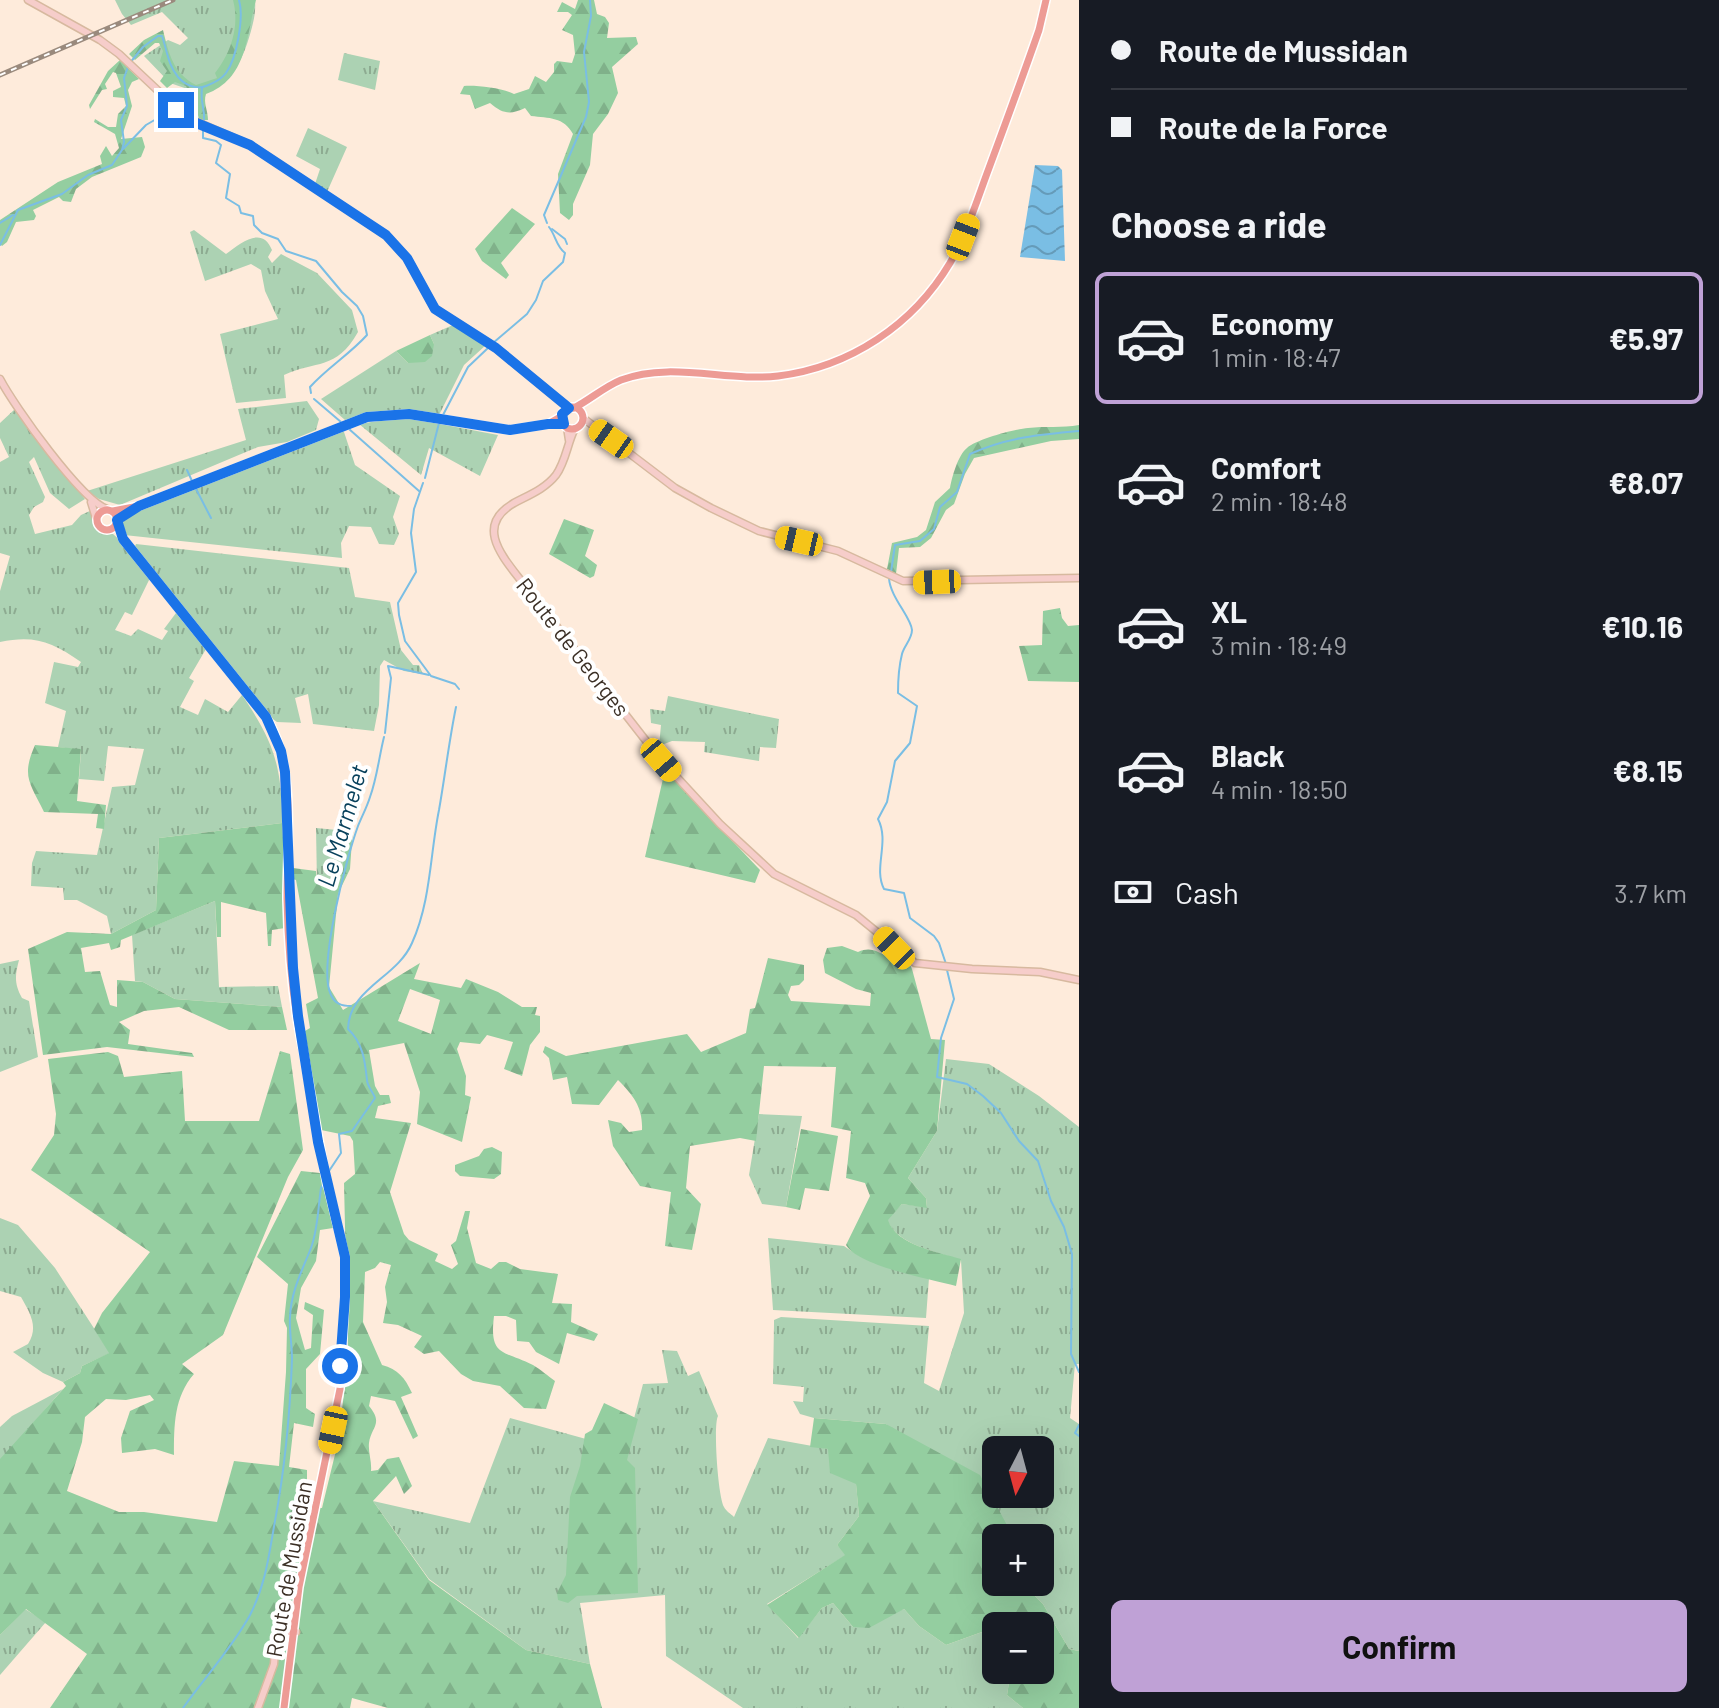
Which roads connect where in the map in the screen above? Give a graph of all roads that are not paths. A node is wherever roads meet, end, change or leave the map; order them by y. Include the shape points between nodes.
1 (28, 0) edge
2 (1046, 0) edge
3 (0, 379) edge
4 (572, 418) junction
5 (85, 492) junction
6 (139, 506) junction
7 (110, 510) junction
8 (96, 518) junction
9 (117, 521) junction
10 (108, 530) junction
11 (123, 539) junction
12 (1079, 578) edge
13 (1079, 980) edge
14 (327, 1182) junction
15 (342, 1341) junction
16 (295, 1632) junction
17 (258, 1708) edge
18 (285, 1708) edge

1 - 4 street via 83,29 186,117 250,145 386,235 407,258 431,303 560,400
2 - 4 main road via 963,237 921,303 886,334 848,357 798,372 757,377 640,375 608,386
3 - 5 street via 21,415
4 - 6 main road via 498,429 417,415 367,417
4 - 12 street via 593,426 675,488 759,531 838,551 908,582
4 - 13 street, Route de Georges via 562,465 547,484 500,514 494,531 500,553 661,760 758,862 856,915 915,963
5 - 7 street
5 - 8 street
6 - 7 main road
6 - 9 main road
7 - 8 main road
7 - 9 main road
8 - 10 main road via 100,528
9 - 10 main road
9 - 11 main road, Route de Mussidan
10 - 11 main road, Route de Mussidan
11 - 14 main road, Route de Mussidan via 267,725 278,752 286,791 293,968
14 - 15 main road, Route de Mussidan via 341,1257
14 - 15 main road, Route de Mussidan via 345,1257
15 - 16 main road, Route de Mussidan via 340,1389 301,1576
16 - 17 street via 276,1636 274,1664
16 - 18 main road, Route de Mussidan

